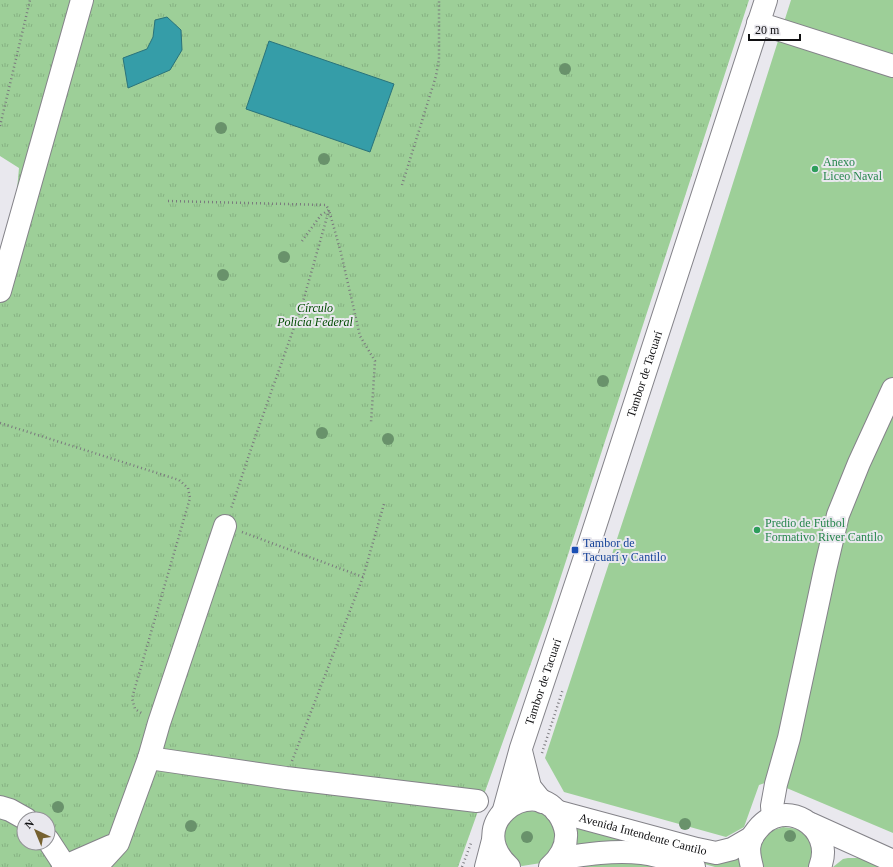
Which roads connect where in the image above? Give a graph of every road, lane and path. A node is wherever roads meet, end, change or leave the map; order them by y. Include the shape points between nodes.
1 (30, 0) edge
2 (82, 0) edge
3 (439, 0) edge
4 (766, 0) edge
5 (758, 23) junction
6 (893, 66) edge
7 (0, 126) edge
8 (402, 185) dead end
9 (168, 201) dead end
10 (329, 210) junction
11 (302, 241) dead end
12 (0, 292) edge
13 (893, 389) edge
14 (0, 423) edge
15 (371, 423) dead end
16 (384, 504) dead end
17 (226, 526) junction
18 (363, 577) junction
19 (159, 724) junction
20 (520, 748) junction
21 (149, 758) junction
22 (286, 778) junction
23 (477, 801) dead end
24 (549, 806) junction
25 (0, 807) edge
26 (504, 810) junction
27 (16, 813) edge
28 (773, 816) junction
29 (811, 824) junction
30 (751, 838) junction
31 (493, 840) junction
32 (118, 843) junction
33 (55, 851) edge
34 (870, 852) junction
35 (893, 861) edge
36 (554, 863) edge
37 (821, 864) edge
38 (64, 866) edge
39 (96, 867) edge
40 (486, 867) edge
41 (509, 867) edge
42 (694, 867) edge
43 (752, 867) edge

1 - 7 path
2 - 12 street
3 - 8 path via 439,59 436,76
4 - 5 street, Tambor de Tacuarí
5 - 6 street
5 - 20 street, Tambor de Tacuarí via 586,554
9 - 10 path via 326,205
10 - 11 path via 321,215
10 - 15 path via 360,336 375,361
10 - 17 path via 302,305
13 - 28 street via 838,515 789,738 776,784
14 - 19 path via 179,480 188,488 190,498 132,698 135,709
16 - 18 path
17 - 18 path
17 - 19 street
18 - 22 path
19 - 21 street
20 - 24 street via 530,787
20 - 26 street, Tambor de Tacuarí
21 - 22 street
21 - 32 street
22 - 23 street
24 - 26 street, Avenida Intendente Cantilo via 532,800 513,804
24 - 30 street, Avenida Intendente Cantilo via 716,853 732,849
24 - 36 street via 562,819 566,829 564,850
25 - 27 street
26 - 31 street, Tambor de Tacuarí via 494,829
28 - 29 street via 786,814 800,817
28 - 30 street, Avenida Intendente Cantilo via 760,826
29 - 34 street
29 - 37 street via 819,835 823,848
30 - 43 street via 748,854
31 - 40 street
31 - 41 street via 501,860
32 - 38 street
32 - 39 street
33 - 38 street
34 - 35 street
34 - 37 street via 844,852
36 - 42 street, Avenida Intendente Cantilo via 587,854 623,852 643,853

